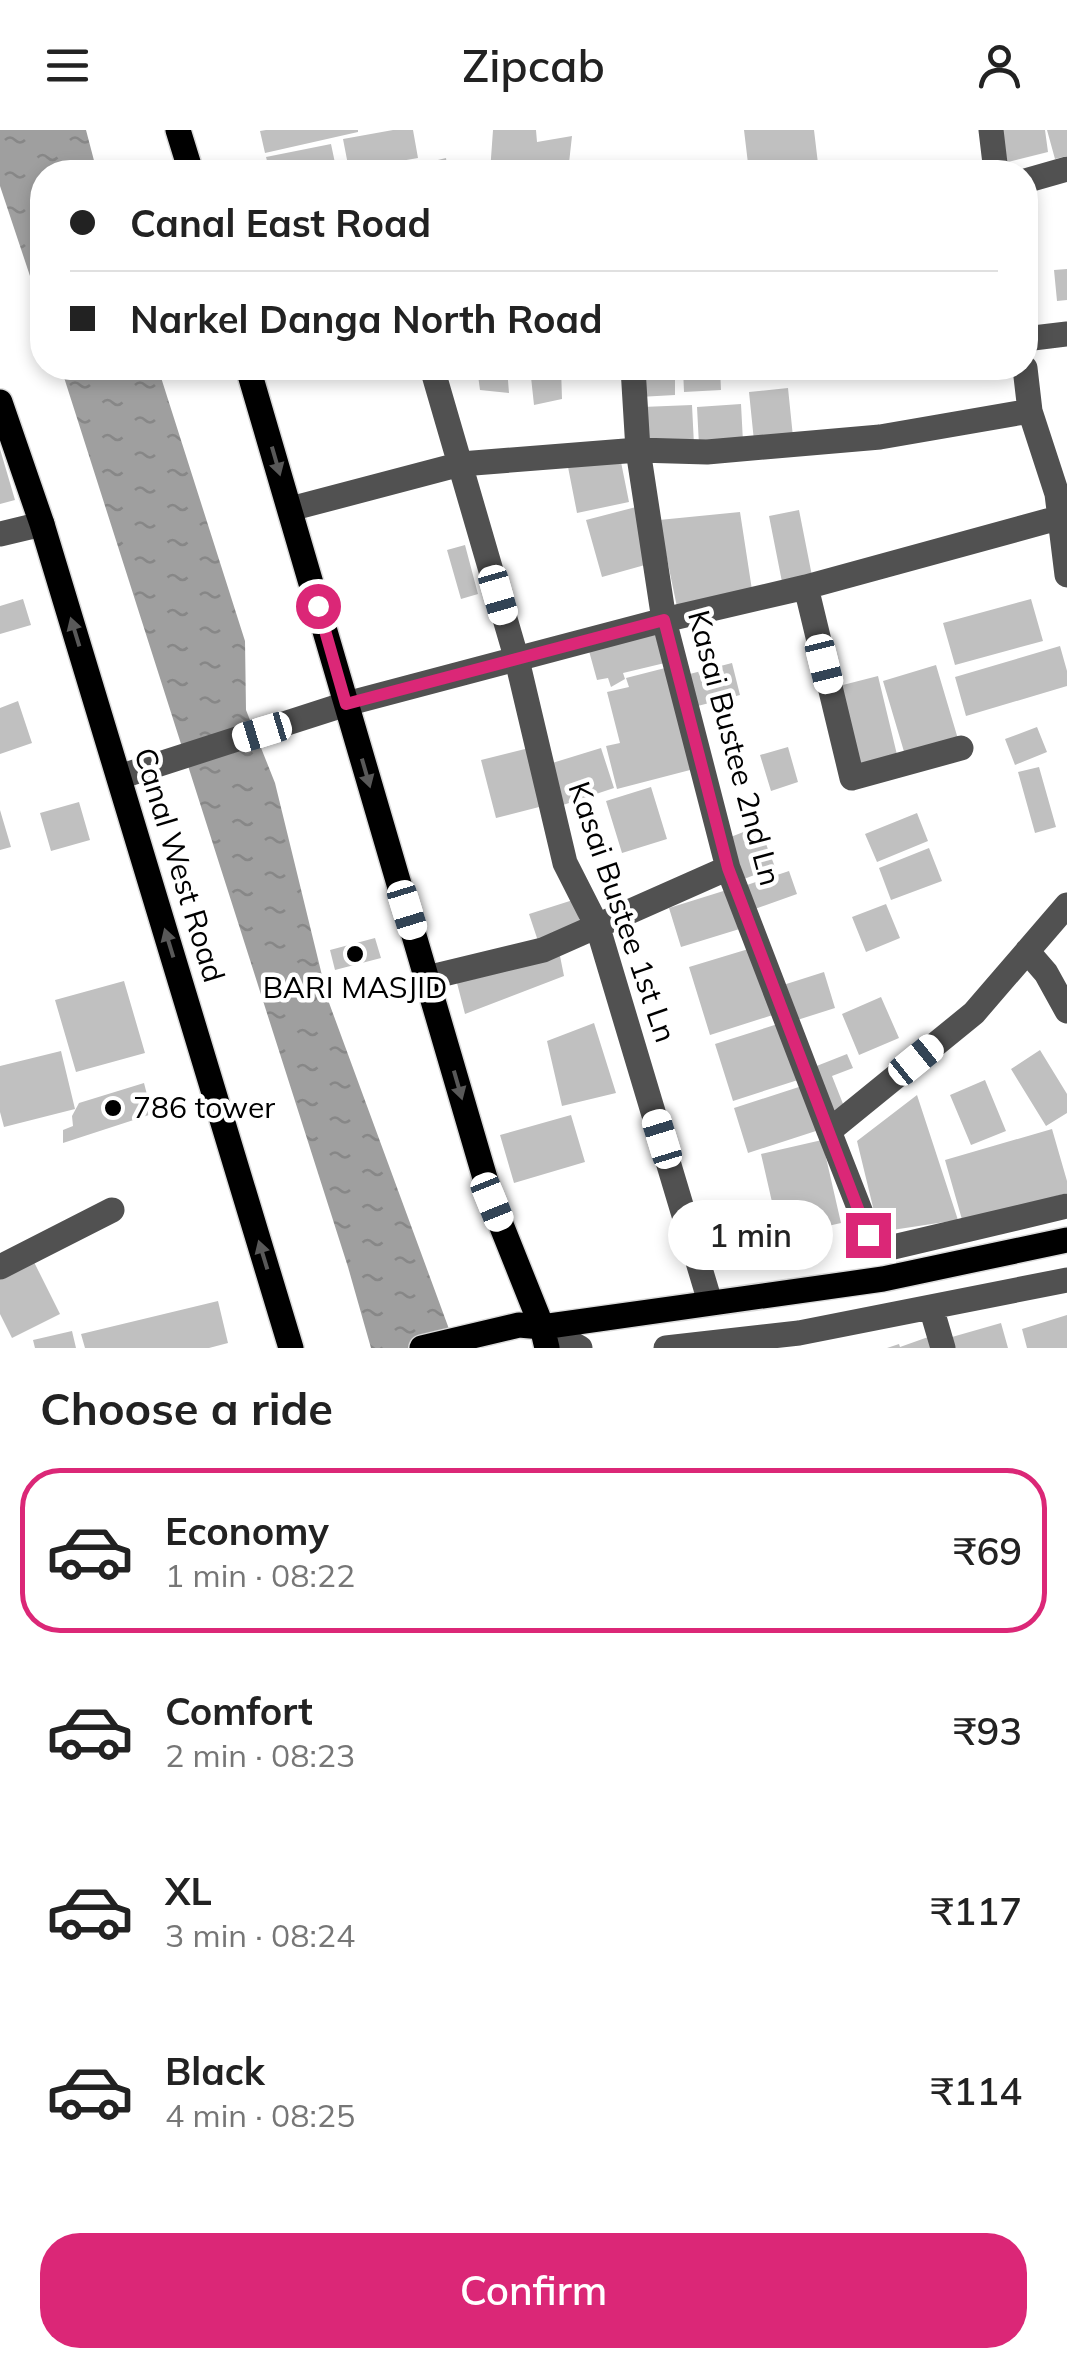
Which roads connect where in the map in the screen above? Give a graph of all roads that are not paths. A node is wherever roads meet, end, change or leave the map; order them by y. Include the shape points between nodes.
1 (178, 130) edge
2 (992, 130) edge
3 (188, 160) edge
4 (995, 160) edge
5 (1067, 169) edge
6 (1038, 177) edge
7 (1067, 334) edge
8 (1038, 337) edge
9 (252, 380) edge
10 (436, 380) edge
11 (634, 380) edge
12 (1026, 380) edge
13 (0, 402) edge
14 (1030, 411) junction
15 (638, 450) junction
16 (460, 464) junction
17 (1061, 502) edge
18 (290, 509) junction
19 (42, 524) junction
20 (0, 534) edge
21 (1067, 575) edge
22 (806, 587) junction
23 (664, 620) junction
24 (517, 660) junction
25 (346, 704) junction
26 (961, 748) dead end
27 (119, 777) junction
28 (728, 868) junction
29 (1067, 905) edge
30 (598, 928) junction
31 (1028, 951) junction
32 (427, 978) junction
33 (1067, 1012) edge
34 (829, 1131) junction
35 (1067, 1206) edge
36 (112, 1210) dead end
37 (1067, 1240) edge
38 (0, 1266) edge
39 (1067, 1280) edge
40 (710, 1302) junction
41 (931, 1307) junction
42 (536, 1334) edge
43 (800, 1340) edge
44 (290, 1348) edge
45 (422, 1348) edge
46 (580, 1348) edge
47 (666, 1348) edge
48 (943, 1348) edge

1 - 3 main road
2 - 4 street
5 - 6 street
7 - 8 street
9 -> 18 main road
10 - 16 street, Kasai Bustee 1st Ln
11 - 15 street, Kasai Bustee 2nd Ln
12 - 14 street
13 - 19 main road, Canal West Road
14 - 15 street via 880,437 707,452
14 - 17 street
15 - 16 street
15 - 23 street, Kasai Bustee 2nd Ln
16 - 18 street
16 - 24 street, Kasai Bustee 1st Ln
17 - 21 street
17 - 22 street
18 - 25 main road
19 - 20 street
27 -> 19 main road, Canal West Road
22 - 23 street
22 - 26 street via 852,778
23 - 24 street
23 - 28 street, Kasai Bustee 2nd Ln
24 - 25 street
24 - 30 street, Kasai Bustee 1st Ln via 565,863
25 - 27 street
25 -> 32 main road
44 -> 27 main road, Canal West Road
28 - 30 street
28 - 34 street, Kasai Bustee 2nd Ln
29 - 31 street
30 - 32 street via 543,950
30 - 40 street, Kasai Bustee 1st Ln
31 - 33 street
31 - 34 street via 974,1013
32 -> 42 main road
34 - 35 street, Kasai Bustee 2nd Ln via 874,1246
36 - 38 street
37 - 40 main road via 883,1280
39 - 41 street
40 - 42 main road
41 - 43 street
41 - 48 street
42 - 45 main road
42 - 46 street
43 - 47 street

